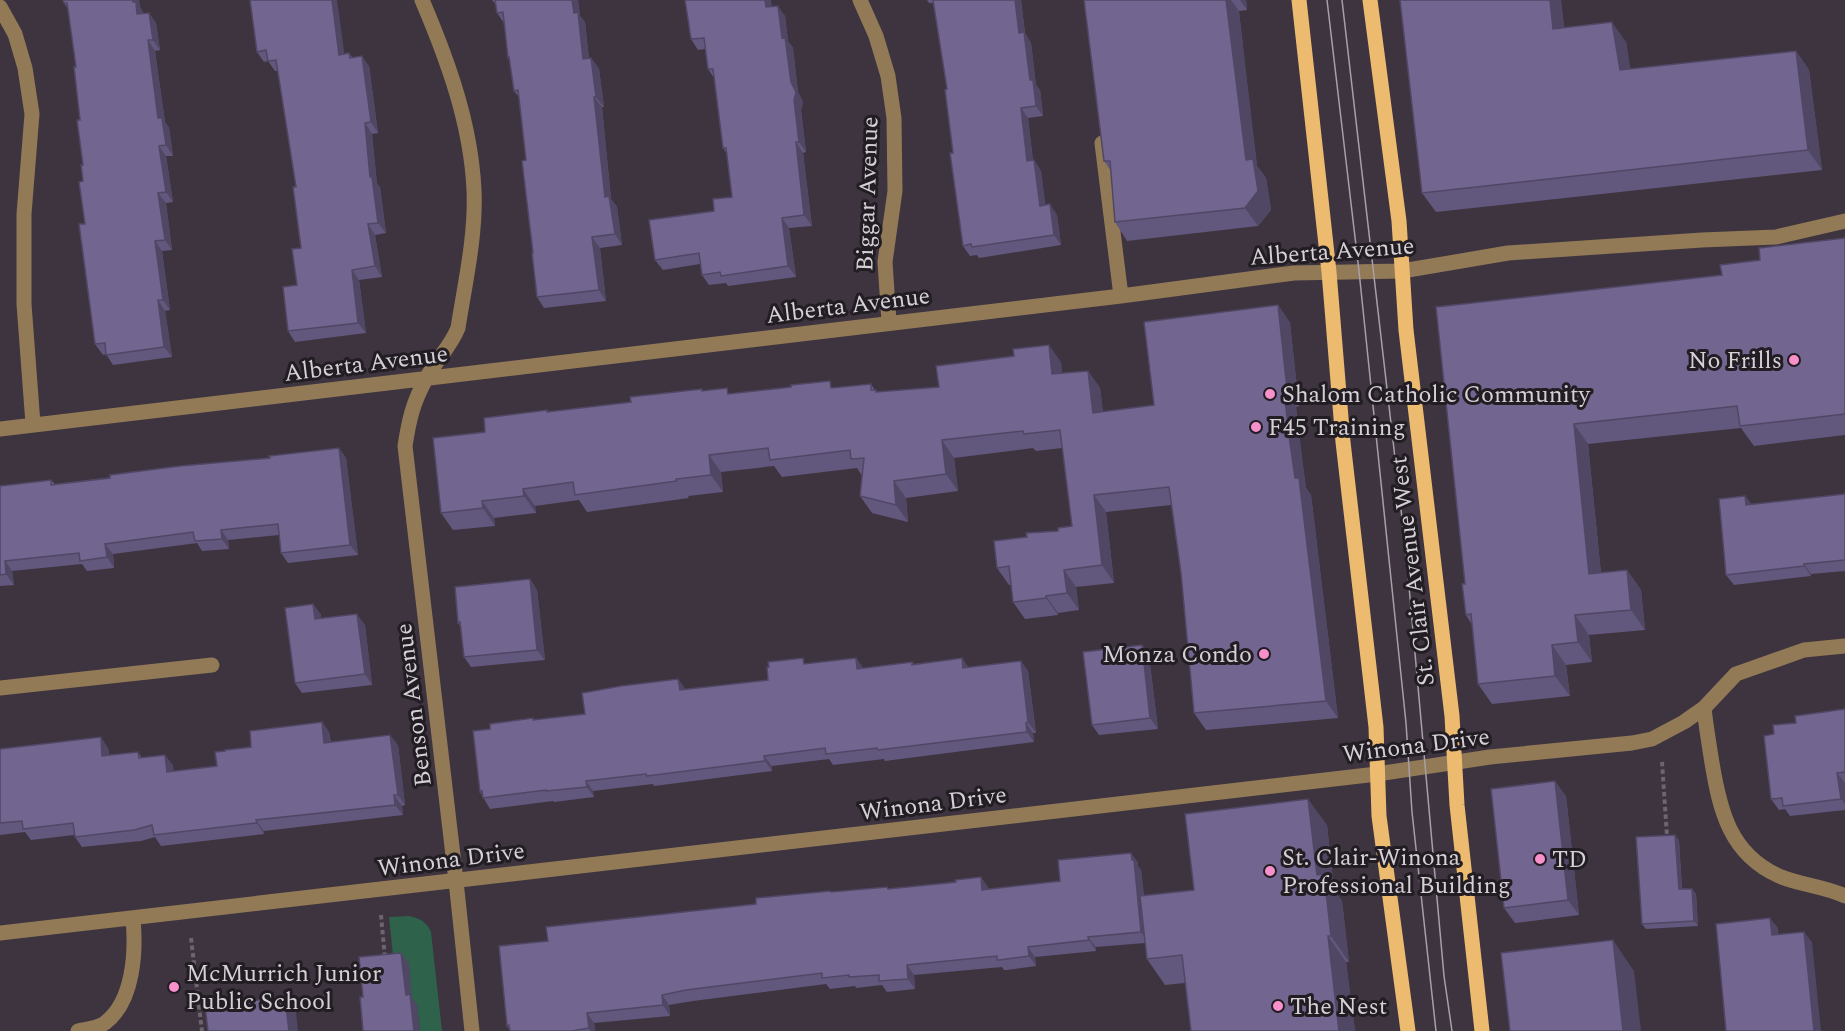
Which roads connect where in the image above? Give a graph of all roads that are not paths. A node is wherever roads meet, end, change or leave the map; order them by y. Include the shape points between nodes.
1 (422, 0) edge
2 (860, 0) edge
3 (1299, 0) edge
4 (1370, 0) edge
5 (0, 7) edge
6 (1100, 129) edge
7 (1845, 220) edge
8 (1402, 271) junction
9 (1329, 272) junction
10 (1120, 296) junction
11 (889, 322) junction
12 (426, 378) junction
13 (33, 424) junction
14 (0, 429) edge
15 (1845, 645) edge
16 (212, 665) dead end
17 (0, 688) edge
18 (1704, 708) junction
19 (1455, 763) junction
20 (1377, 774) junction
21 (456, 881) junction
22 (1845, 896) edge
23 (132, 919) junction
24 (0, 933) edge
25 (78, 1031) edge
26 (472, 1031) edge
27 (1408, 1031) edge
28 (1482, 1031) edge

1 - 12 street, Benson Avenue via 458,96 470,143 474,192 472,235 458,328
2 - 11 street, Biggar Avenue via 888,76 894,118 895,191 885,262
3 - 9 main road
4 - 8 main road, St. Clair Avenue West via 1399,220
5 - 13 street via 15,34 32,114 24,214 24,304
6 - 10 street
7 - 8 street, Alberta Avenue via 1776,237 1508,253
8 - 9 street, Alberta Avenue
8 - 19 main road, St. Clair Avenue West
9 - 10 street, Alberta Avenue
9 - 20 main road via 1343,442 1376,727
10 - 11 street, Alberta Avenue
11 - 12 street, Alberta Avenue
12 - 13 street, Alberta Avenue
12 - 21 street, Benson Avenue via 409,416 405,446
13 - 14 street, Alberta Avenue
15 - 18 street, Winona Drive via 1804,650 1736,674
16 - 17 street
18 - 19 street, Winona Drive via 1652,739
18 - 22 street via 1722,810 1736,840 1764,868 1797,883
19 - 20 street, Winona Drive
19 - 28 main road, St. Clair Avenue West
20 - 21 street, Winona Drive
20 - 27 main road via 1379,816
21 - 23 street, Winona Drive
21 - 26 street, Benson Avenue
23 - 24 street, Winona Drive
23 - 25 street via 135,944 126,992 116,1012 103,1024

